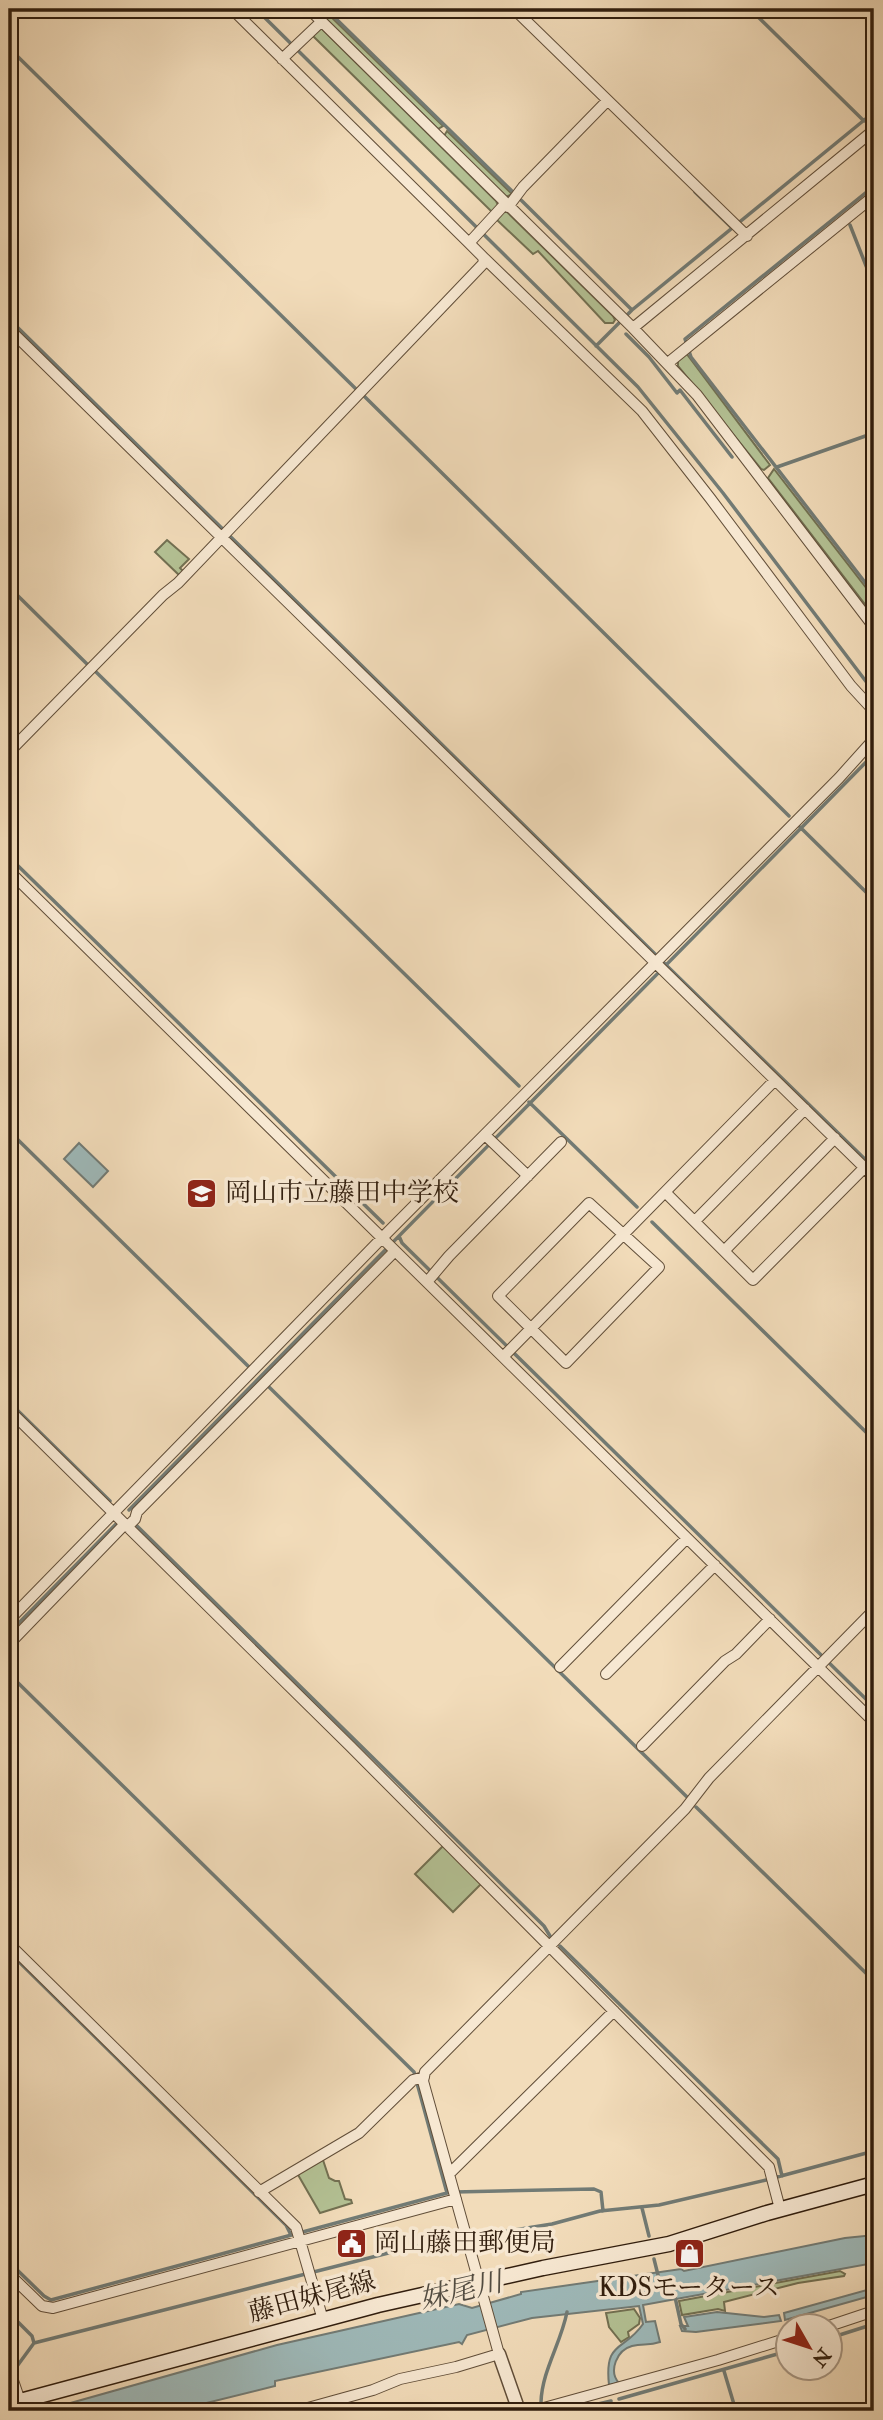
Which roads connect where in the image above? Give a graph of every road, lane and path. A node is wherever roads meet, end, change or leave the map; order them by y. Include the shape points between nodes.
1 (232, 9) edge
2 (309, 9) edge
3 (514, 9) edge
4 (322, 21) junction
5 (282, 59) junction
6 (605, 103) junction
7 (874, 130) edge
8 (874, 196) edge
9 (506, 205) junction
10 (740, 229) junction
11 (469, 243) junction
12 (483, 257) junction
13 (626, 321) junction
14 (9, 328) edge
15 (668, 363) junction
16 (224, 534) junction
17 (874, 627) edge
18 (874, 711) edge
19 (874, 739) edge
20 (9, 752) edge
21 (9, 871) edge
22 (660, 966) junction
23 (775, 1080) junction
24 (805, 1110) junction
25 (835, 1138) junction
26 (490, 1139) junction
27 (561, 1142) dead end
28 (864, 1167) junction
29 (528, 1176) junction
30 (874, 1177) edge
31 (666, 1193) junction
32 (695, 1221) junction
33 (625, 1235) junction
34 (388, 1244) junction
35 (724, 1250) junction
36 (432, 1277) junction
37 (531, 1329) junction
38 (508, 1352) junction
39 (9, 1410) edge
40 (124, 1521) junction
41 (687, 1538) junction
42 (715, 1565) junction
43 (874, 1610) edge
44 (771, 1619) junction
45 (9, 1620) edge
46 (9, 1644) edge
47 (824, 1662) junction
48 (560, 1667) dead end
49 (606, 1674) dead end
50 (874, 1722) edge
51 (642, 1746) dead end
52 (9, 1944) edge
53 (549, 1947) junction
54 (614, 2011) junction
55 (418, 2078) junction
56 (449, 2174) junction
57 (874, 2184) edge
58 (259, 2192) junction
59 (454, 2194) junction
60 (780, 2209) junction
61 (299, 2235) junction
62 (9, 2274) edge
63 (480, 2282) junction
64 (874, 2311) edge
65 (323, 2320) junction
66 (844, 2321) edge
67 (774, 2343) edge
68 (499, 2354) junction
69 (10, 2372) edge
70 (14, 2403) edge
71 (281, 2411) edge
72 (519, 2411) edge
73 (533, 2411) edge

1 - 5 street
2 - 4 street
3 - 6 street
4 - 5 street
4 - 9 street
5 - 11 street
6 - 9 street
6 - 10 street
7 - 10 street
8 - 15 street
9 - 11 street
9 - 13 street
10 - 13 street
11 - 12 street
12 - 16 street via 482,265
12 - 18 street via 642,411
13 - 15 street
14 - 16 street
15 - 17 street via 710,410
16 - 20 street
16 - 22 street
19 - 22 street
21 - 34 street
22 - 23 street
22 - 26 street
23 - 24 street
23 - 31 street
24 - 25 street
24 - 32 street
25 - 28 street
25 - 35 street
26 - 29 street
26 - 34 street
27 - 29 street
28 - 30 street
28 - 35 street via 753,1280
29 - 36 street
31 - 32 street
31 - 33 street
32 - 35 street
33 - 37 street
33 - 37 street via 589,1203 498,1296
33 - 37 street via 659,1267 586,1343 566,1363
34 - 36 street
34 - 40 street
34 - 40 street
36 - 38 street
37 - 38 street
38 - 41 street
39 - 40 street
40 - 45 street
40 - 46 street
40 - 53 street
41 - 42 street
41 - 48 street
42 - 44 street
42 - 49 street
43 - 47 street
44 - 47 street
44 - 51 street
47 - 50 street
47 - 53 street
52 - 58 street
53 - 54 street
53 - 55 street
54 - 56 street
54 - 60 street via 769,2166
55 - 56 street via 423,2081
55 - 58 street via 359,2133
56 - 59 street
57 - 60 main road, 藤田妹尾線
58 - 61 street
59 - 61 street
59 - 63 street
60 - 63 main road, 藤田妹尾線 via 669,2244
61 - 62 street via 52,2308 42,2306
61 - 65 street
63 - 65 main road, 藤田妹尾線
63 - 68 street
64 - 66 street
65 - 70 main road, 藤田妹尾線
67 - 73 street
68 - 71 street via 297,2411
68 - 72 street
69 - 70 street

